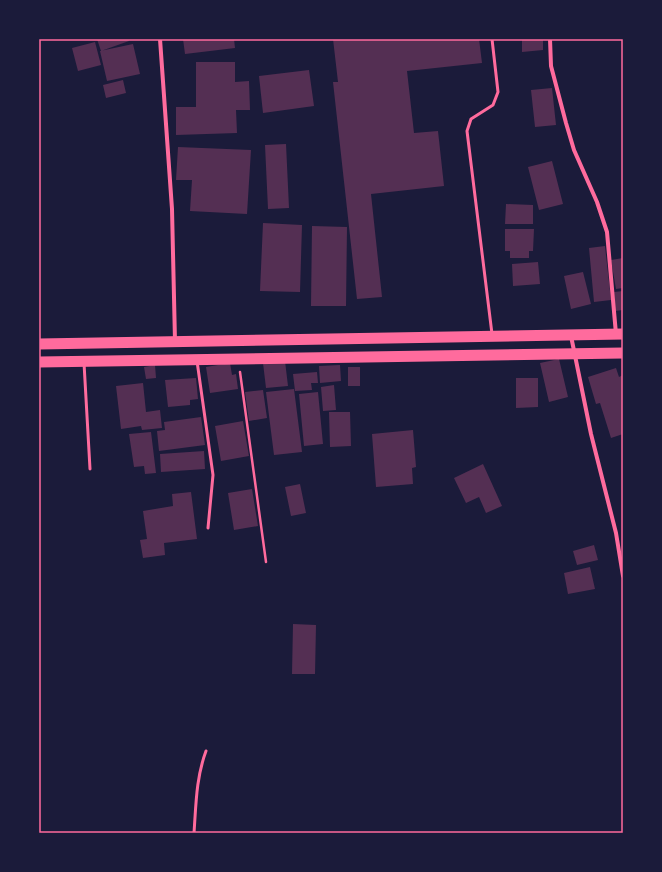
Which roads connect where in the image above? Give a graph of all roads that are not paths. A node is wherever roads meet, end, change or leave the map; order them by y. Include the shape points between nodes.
1 (160, 39) edge
2 (492, 39) edge
3 (550, 39) edge
4 (570, 334) junction
5 (620, 334) edge
6 (492, 336) junction
7 (175, 342) junction
8 (39, 344) edge
9 (623, 353) edge
10 (575, 354) junction
11 (197, 360) junction
12 (84, 361) junction
13 (39, 362) edge
14 (90, 469) dead end
15 (208, 528) dead end
16 (623, 576) edge
17 (206, 751) dead end
18 (194, 833) edge

1 - 7 street via 172,209
2 - 6 lane via 498,92 493,105 470,119 467,131
3 - 5 street via 551,66 566,123 574,150 607,232
4 - 5 highway
4 - 6 highway
4 - 10 street
6 - 7 highway
7 - 8 highway
9 - 10 highway
10 - 11 highway
10 - 16 street via 591,434 616,533
11 - 12 highway
11 - 15 lane via 213,475
12 - 13 highway
12 - 14 lane
17 - 18 lane via 197,791

